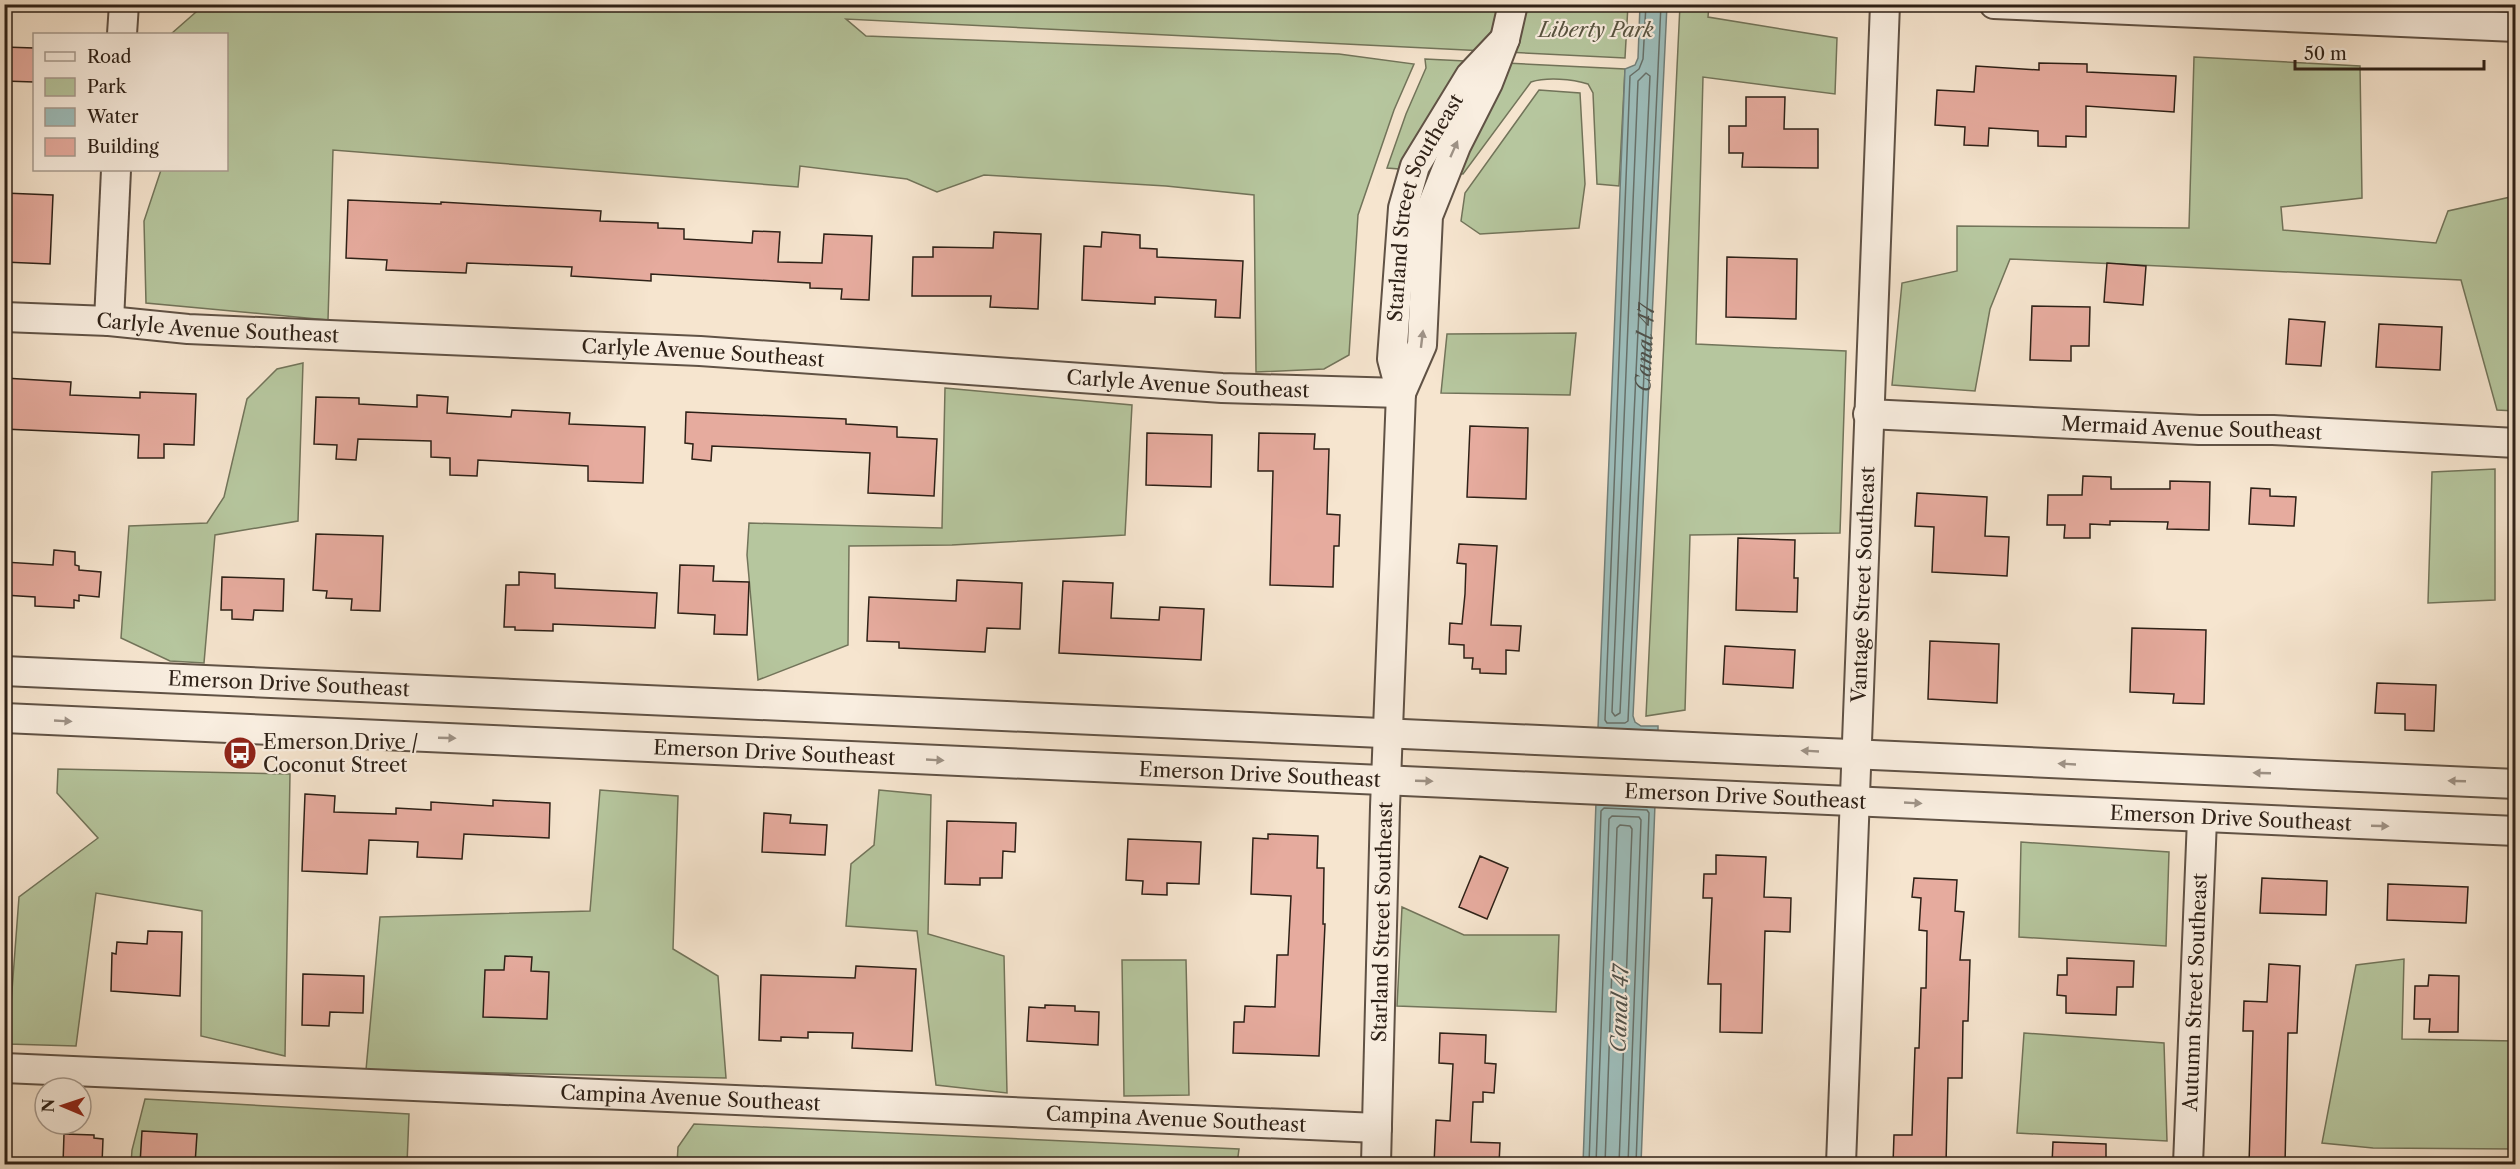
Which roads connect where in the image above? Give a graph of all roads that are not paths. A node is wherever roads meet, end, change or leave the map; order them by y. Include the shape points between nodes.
1 (124, 4) edge
2 (1513, 4) edge
3 (1885, 4) edge
4 (1994, 4) edge
5 (2516, 27) edge
6 (122, 33) edge
7 (116, 171) edge
8 (4, 317) edge
9 (109, 321) junction
10 (1401, 393) junction
11 (1868, 414) junction
12 (2516, 443) edge
13 (4, 671) edge
14 (4, 718) edge
15 (1388, 732) junction
16 (1857, 753) junction
17 (1386, 780) junction
18 (2516, 784) edge
19 (1854, 800) junction
20 (2202, 819) junction
21 (2516, 831) edge
22 (4, 1068) edge
23 (1377, 1128) junction
24 (1376, 1164) edge
25 (1841, 1164) edge
26 (2188, 1164) edge

1 - 6 street
2 - 10 street, Starland Street Southeast via 1488,83 1455,146 1428,216 1422,345
3 - 11 street, Vantage Street Southeast
4 - 5 street
7 - 9 street
8 - 9 street, Carlyle Avenue Southeast
9 - 10 street, Carlyle Avenue Southeast via 199,330 700,351 1222,388
10 - 15 street, Starland Street Southeast
11 - 12 street, Mermaid Avenue Southeast
11 - 16 street, Vantage Street Southeast
13 - 15 street, Emerson Drive Southeast
14 -> 17 street, Emerson Drive Southeast
16 -> 15 street, Emerson Drive Southeast
15 - 17 street, Starland Street Southeast
18 -> 16 street, Emerson Drive Southeast
16 - 19 street, Vantage Street Southeast
17 -> 19 street, Emerson Drive Southeast
17 - 23 street, Starland Street Southeast
19 -> 20 street, Emerson Drive Southeast
19 - 25 street, Vantage Street Southeast
20 -> 21 street, Emerson Drive Southeast
20 - 26 street, Autumn Street Southeast
22 - 23 street, Campina Avenue Southeast
23 - 24 street, Starland Street Southeast

